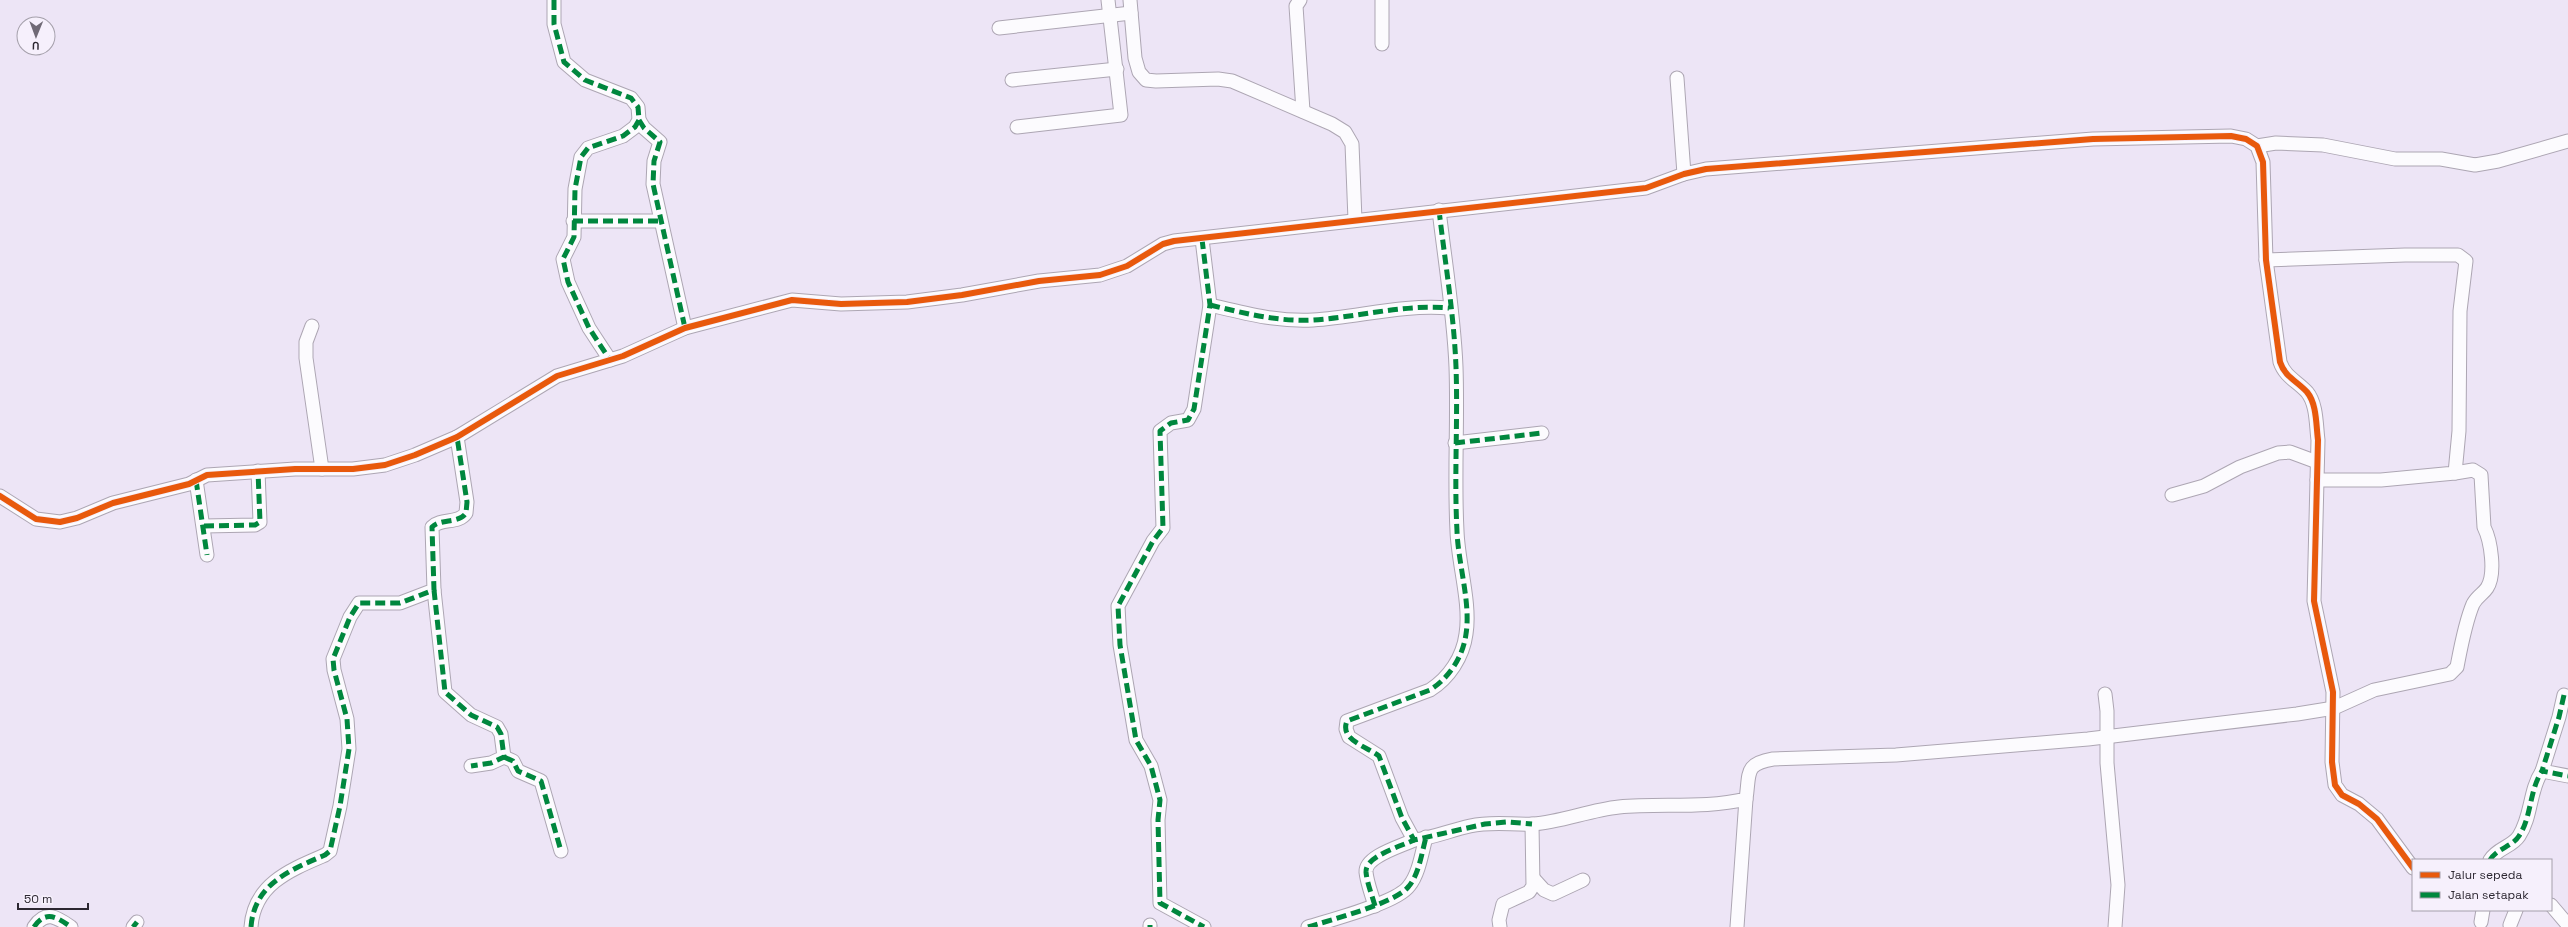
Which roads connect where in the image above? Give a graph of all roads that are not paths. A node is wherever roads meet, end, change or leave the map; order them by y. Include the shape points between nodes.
1 (554, 0) edge
2 (1108, 0) edge
3 (1130, 0) edge
4 (1300, 0) edge
5 (1382, 0) edge
6 (1130, 13) junction
7 (1110, 14) junction
8 (999, 28) dead end
9 (1382, 44) dead end
10 (1117, 69) junction
11 (1677, 78) dead end
12 (1012, 80) dead end
13 (1303, 111) junction
14 (639, 120) junction
15 (1017, 127) dead end
16 (2568, 141) edge
17 (2257, 146) junction
18 (1684, 174) junction
19 (1439, 210) junction
20 (1355, 220) junction
21 (573, 221) junction
22 (660, 221) junction
23 (1202, 239) junction
24 (2266, 260) junction
25 (1210, 306) junction
26 (1450, 308) junction
27 (312, 326) dead end
28 (685, 328) junction
29 (610, 360) junction
30 (1542, 433) dead end
31 (457, 437) junction
32 (1455, 443) junction
33 (2317, 462) junction
34 (322, 469) junction
35 (258, 471) junction
36 (2455, 473) junction
37 (196, 480) junction
38 (2317, 480) junction
39 (2172, 495) dead end
40 (0, 496) edge
41 (204, 526) junction
42 (207, 555) dead end
43 (434, 590) junction
44 (2105, 694) dead end
45 (2564, 695) dead end
46 (2334, 708) junction
47 (2105, 737) junction
48 (504, 757) junction
49 (472, 766) dead end
50 (2542, 771) junction
51 (2568, 776) edge
52 (1746, 799) junction
53 (1532, 824) junction
54 (1420, 839) junction
55 (560, 851) dead end
56 (2491, 859) edge
57 (2412, 867) edge
58 (1534, 880) junction
59 (1582, 880) dead end
60 (1375, 906) junction
61 (2552, 906) edge
62 (2516, 911) edge
63 (2510, 925) dead end
64 (2568, 925) edge
65 (34, 927) edge
66 (71, 927) edge
67 (251, 927) edge
68 (1204, 927) edge
69 (1308, 927) edge
70 (1500, 927) edge
71 (1737, 927) edge
72 (2114, 927) edge

1 - 14 street via 554,24 564,62 585,80 631,98 638,107
2 - 7 street
3 - 6 street
4 - 13 street via 1296,6
5 - 9 street
6 - 7 street
6 - 13 street via 1137,66 1146,80 1156,82 1218,78 1232,81
7 - 8 street
7 - 10 street
10 - 12 street
10 - 15 street via 1122,113 1119,116
11 - 18 street
13 - 20 street via 1332,124 1349,136 1352,144
14 - 21 street via 629,132 588,148 581,157
14 - 22 street via 660,142 654,161 653,184
16 - 17 street via 2475,165 2441,159 2395,159 2323,146 2276,143
17 - 18 street via 2231,136 2093,138 1706,169
17 - 24 street via 2264,171
18 - 19 street via 1646,188
19 - 20 street
19 - 26 street
20 - 23 street
21 - 22 street
21 - 29 street via 574,237 564,255 564,267 589,328
22 - 28 street
23 - 25 street
23 - 28 street via 1170,242 1127,266 1100,275 1039,281 907,302 841,304 787,300
24 - 33 street via 2280,362 2288,377 2307,393 2312,402 2318,440
24 - 36 street via 2405,255 2458,255 2465,259 2467,268 2460,311 2459,431
25 - 26 street via 1252,316 1293,320 1335,318 1402,308
25 - 68 street via 1192,415 1188,420 1164,427 1160,431 1163,528 1153,541 1118,606 1120,645 1136,740 1151,766 1160,800 1160,903
26 - 32 street via 1456,366
27 - 34 street via 306,342 306,358
28 - 29 street
29 - 31 street via 557,376
30 - 32 street
31 - 34 street via 415,456 385,465
31 - 43 street via 467,502 466,513 461,518 432,527
32 - 54 street via 1457,542 1467,618 1463,646 1450,672 1439,684 1430,690 1362,715 1347,722 1346,725 1349,737 1379,756 1402,818
33 - 38 street
33 - 39 street via 2290,452 2278,453 2240,467 2204,486
34 - 35 street
35 - 37 street via 214,474
35 - 41 street via 260,522 255,525
36 - 38 street via 2381,480
36 - 46 street via 2473,470 2481,475 2484,527 2488,534 2492,559 2490,580 2487,588 2479,593 2473,604 2457,667 2450,674 2374,690
37 - 40 street via 166,491 112,503 60,522 36,519
37 - 41 street
38 - 46 street via 2314,601 2330,667
41 - 42 street
43 - 48 street via 445,692 471,715 497,726 501,734
43 - 67 street via 400,603 362,602 354,610 333,659 349,736 345,780 332,844 326,855 284,875 259,897
44 - 47 street
45 - 50 street
46 - 47 street
46 - 57 street via 2332,762 2335,785 2342,795 2359,804 2377,819
47 - 52 street via 1896,755 1773,759 1757,762 1751,768
47 - 72 street via 2118,885
48 - 49 street via 491,763
48 - 55 street via 513,761 518,771 541,781
50 - 51 street
50 - 56 street via 2532,792 2527,819 2519,837
52 - 53 street via 1703,806 1651,805 1607,808
52 - 71 street
53 - 54 street via 1485,824
53 - 58 street
54 - 60 street via 1416,874 1410,886
54 - 60 street via 1374,858 1369,863 1366,871
58 - 59 street via 1544,890 1553,894
58 - 70 street via 1529,892 1503,904
60 - 69 street
61 - 64 street
62 - 63 street
65 - 66 street via 46,916 53,916

